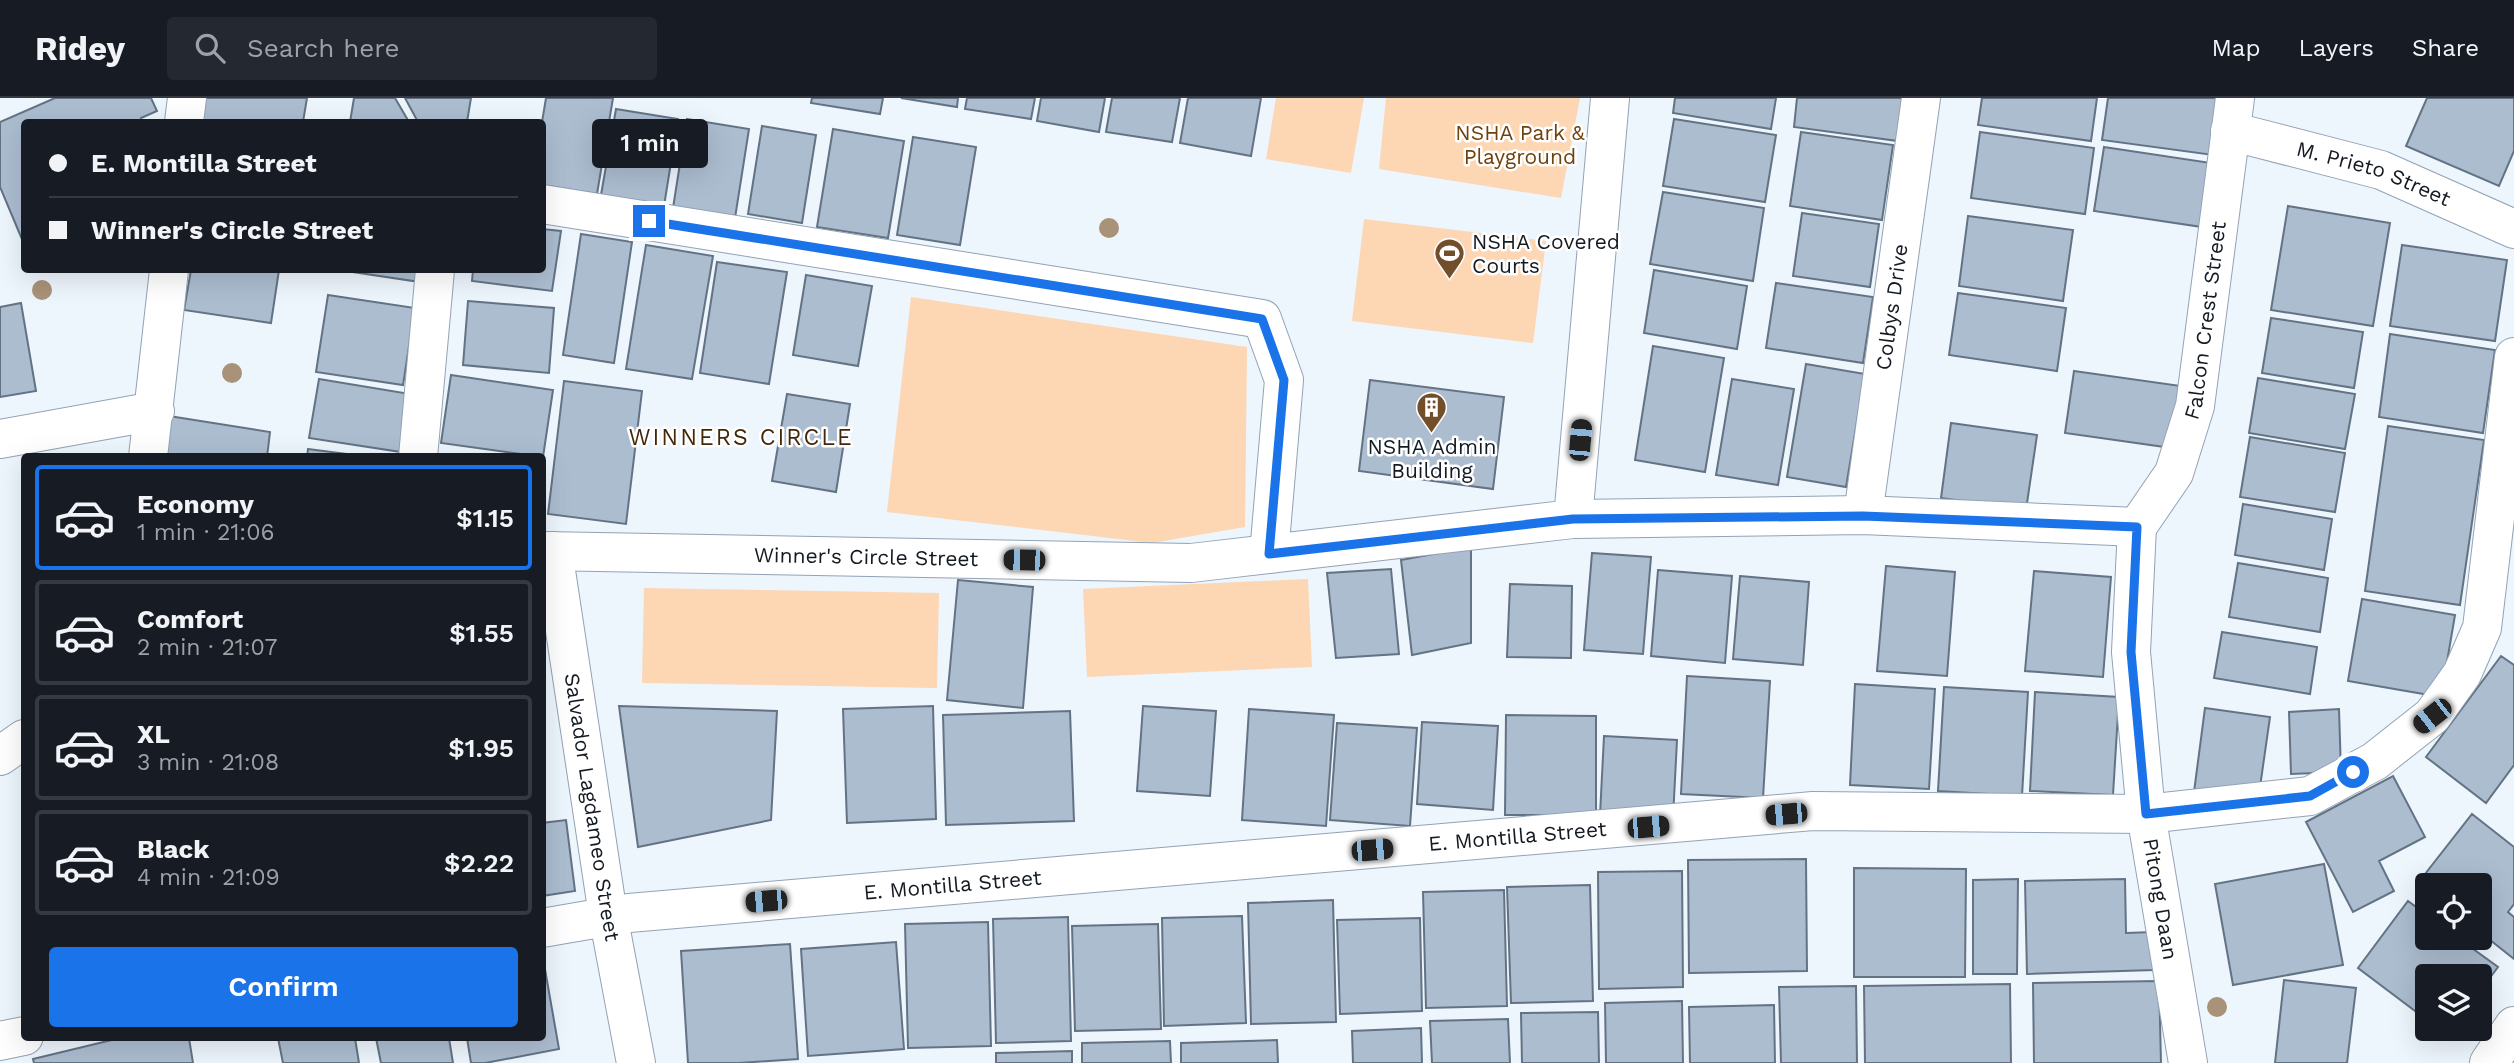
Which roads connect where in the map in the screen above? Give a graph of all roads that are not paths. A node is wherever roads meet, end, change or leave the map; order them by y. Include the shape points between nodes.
1 (187, 98) edge
2 (1610, 98) edge
3 (1921, 98) edge
4 (2232, 114) edge
5 (184, 119) edge
6 (546, 205) edge
7 (2514, 229) edge
8 (169, 273) edge
9 (435, 273) edge
10 (2514, 357) edge
11 (155, 411) junction
12 (0, 439) edge
13 (149, 453) edge
14 (418, 453) edge
15 (1863, 516) junction
16 (1573, 519) junction
17 (2137, 527) junction
18 (548, 551) edge
19 (1269, 554) junction
20 (21, 741) edge
21 (0, 756) edge
22 (2146, 814) junction
23 (608, 915) junction
24 (546, 927) edge
25 (2514, 1026) edge
26 (21, 1037) edge
27 (0, 1041) edge
28 (636, 1063) edge
29 (2188, 1063) edge
30 (2489, 1063) edge

1 - 5 street
2 - 16 street
3 - 15 street, Colbys Drive
4 - 7 street, M. Prieto Street via 2381,170
4 - 17 street, Falcon Crest Street via 2195,406 2174,472
6 - 19 street via 1262,319 1284,380
8 - 11 street
9 - 14 street
10 - 22 street, E. Montilla Street via 2482,628 2462,674 2432,716 2375,761 2310,796
11 - 12 street
11 - 13 street
15 - 16 street, Winner's Circle Street
15 - 17 street, Winner's Circle Street
16 - 19 street, Winner's Circle Street
17 - 22 street, Pitong Daan via 2131,652
18 - 19 street, Winner's Circle Street via 1191,563
18 - 23 street, Salvador Lagdameo Street
20 - 21 street
22 - 23 street, E. Montilla Street via 1813,811
22 - 29 street, Pitong Daan
23 - 24 street, E. Montilla Street
23 - 28 street, Salvador Lagdameo Street
25 - 30 street
26 - 27 street

